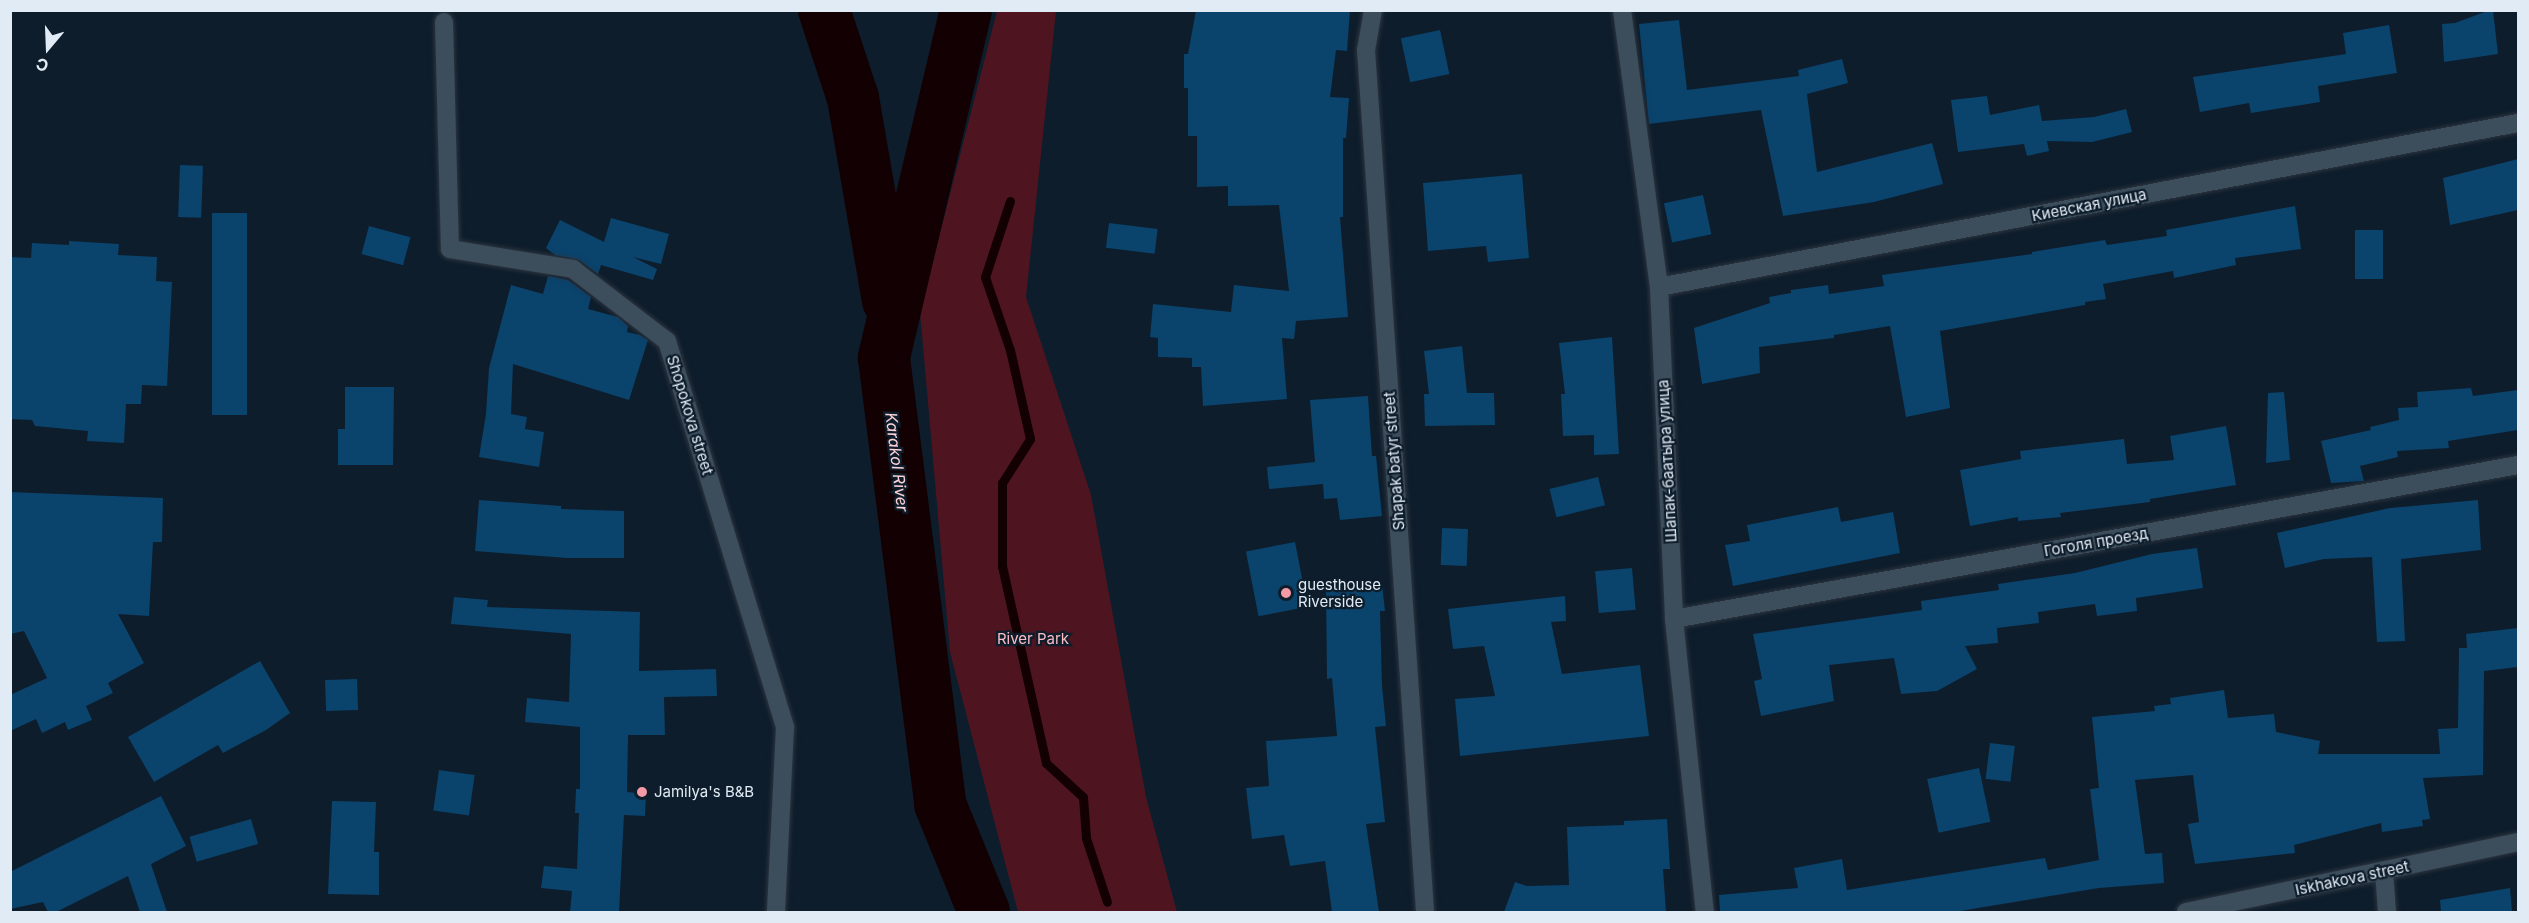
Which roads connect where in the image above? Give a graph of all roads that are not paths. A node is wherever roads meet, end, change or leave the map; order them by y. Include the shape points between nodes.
1 (1373, 10) edge
2 (1622, 10) edge
3 (444, 22) dead end
4 (2518, 123) edge
5 (1659, 287) junction
6 (2518, 465) edge
7 (1674, 619) junction
8 (2518, 842) edge
9 (2384, 872) junction
10 (776, 912) edge
11 (1425, 912) edge
12 (1705, 912) edge
13 (2186, 912) edge
14 (2387, 912) edge

1 - 11 street, Shapak batyr street via 1366,50
2 - 5 street, Шапак-баатыра улица
3 - 10 street, Shopokova street via 450,249 573,269 667,341 785,727
4 - 5 street, Киевская улица
5 - 7 street, Шапак-баатыра улица
6 - 7 street, Гоголя проезд
7 - 12 street, Шапак-баатыра улица
8 - 9 street, Iskhakova street
9 - 13 street, Iskhakova street
9 - 14 street

